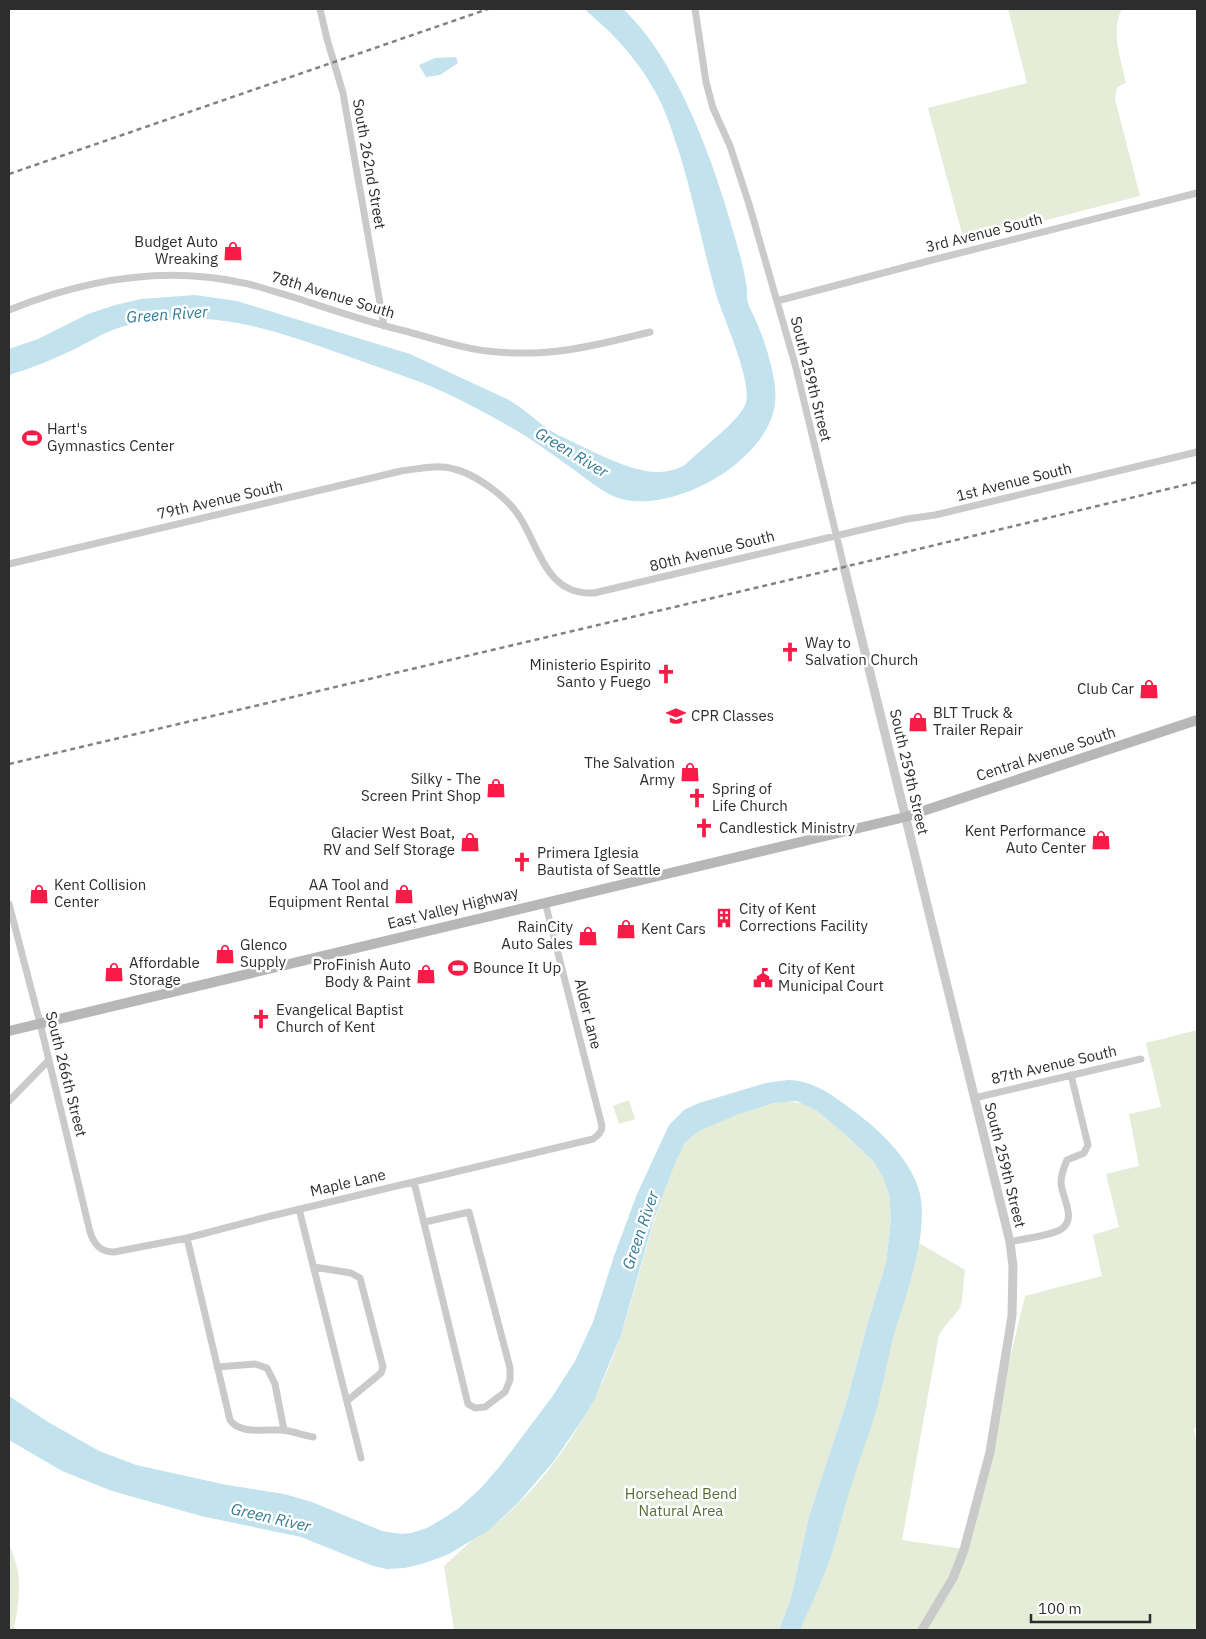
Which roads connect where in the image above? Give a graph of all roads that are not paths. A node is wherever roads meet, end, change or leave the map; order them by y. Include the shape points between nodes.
1 (320, 9) edge
2 (695, 9) edge
3 (1197, 193) edge
4 (777, 301) junction
5 (9, 310) edge
6 (384, 326) junction
7 (650, 332) dead end
8 (1197, 452) edge
9 (836, 535) junction
10 (9, 564) edge
11 (844, 567) joint
12 (594, 593) joint
13 (1197, 720) edge
14 (905, 817) junction
15 (545, 902) junction
16 (9, 904) edge
17 (40, 1023) junction
18 (9, 1031) edge
19 (1141, 1059) dead end
20 (48, 1061) junction
21 (1071, 1075) junction
22 (974, 1098) junction
23 (9, 1101) edge
24 (601, 1132) joint
25 (414, 1182) junction
26 (299, 1209) junction
27 (425, 1222) junction
28 (187, 1238) junction
29 (1010, 1242) junction
30 (100, 1248) joint
31 (314, 1267) junction
32 (218, 1367) junction
33 (347, 1401) junction
34 (284, 1430) junction
35 (312, 1437) dead end
36 (361, 1458) dead end
37 (922, 1630) edge

1 - 6 street, South 262nd Street via 343,92
2 - 4 street, South 259th Street via 712,108 730,146
3 - 4 street, 3rd Avenue South
4 - 9 street, South 259th Street
5 - 6 street, 78th Avenue South via 47,295 89,284 131,278 211,277 240,282
6 - 7 street, 78th Avenue South via 479,350 523,354 562,352
8 - 9 street, 1st Avenue South via 935,515
9 - 11 street, South 259th Street
9 - 12 street, 80th Avenue South
10 - 12 street, 79th Avenue South via 401,471 439,467 464,472 488,486 516,511 554,578 570,589
11 - 14 street, South 259th Street
13 - 14 main road, Central Avenue South
14 - 15 main road, East Valley Highway
14 - 22 street, South 259th Street
15 - 17 main road, East Valley Highway
15 - 24 street, Alder Lane
16 - 17 street, South 266th Street
17 - 18 main road, East Valley Highway
17 - 20 street, South 266th Street
19 - 21 street, 87th Avenue South
20 - 23 street
20 - 30 street, South 266th Street via 90,1232
21 - 22 street, 87th Avenue South
21 - 29 street via 1088,1146 1084,1153 1067,1160 1061,1175 1068,1222 1060,1230
22 - 29 street, South 259th Street
24 - 25 street, Maple Lane via 593,1139
25 - 26 street, Maple Lane
25 - 27 street
26 - 28 street, Maple Lane
26 - 31 street
27 - 27 street via 469,1212 510,1368 505,1392 485,1407 475,1408 468,1404
28 - 30 street, Maple Lane via 120,1252 106,1252
28 - 32 street
29 - 37 street, South 259th Street via 1012,1316 990,1452 964,1550 953,1578
31 - 33 street
31 - 33 street via 351,1273 360,1278 383,1368
32 - 34 street via 230,1420 234,1425 248,1429
32 - 34 street via 255,1364 268,1368 275,1384
33 - 36 street
34 - 35 street

